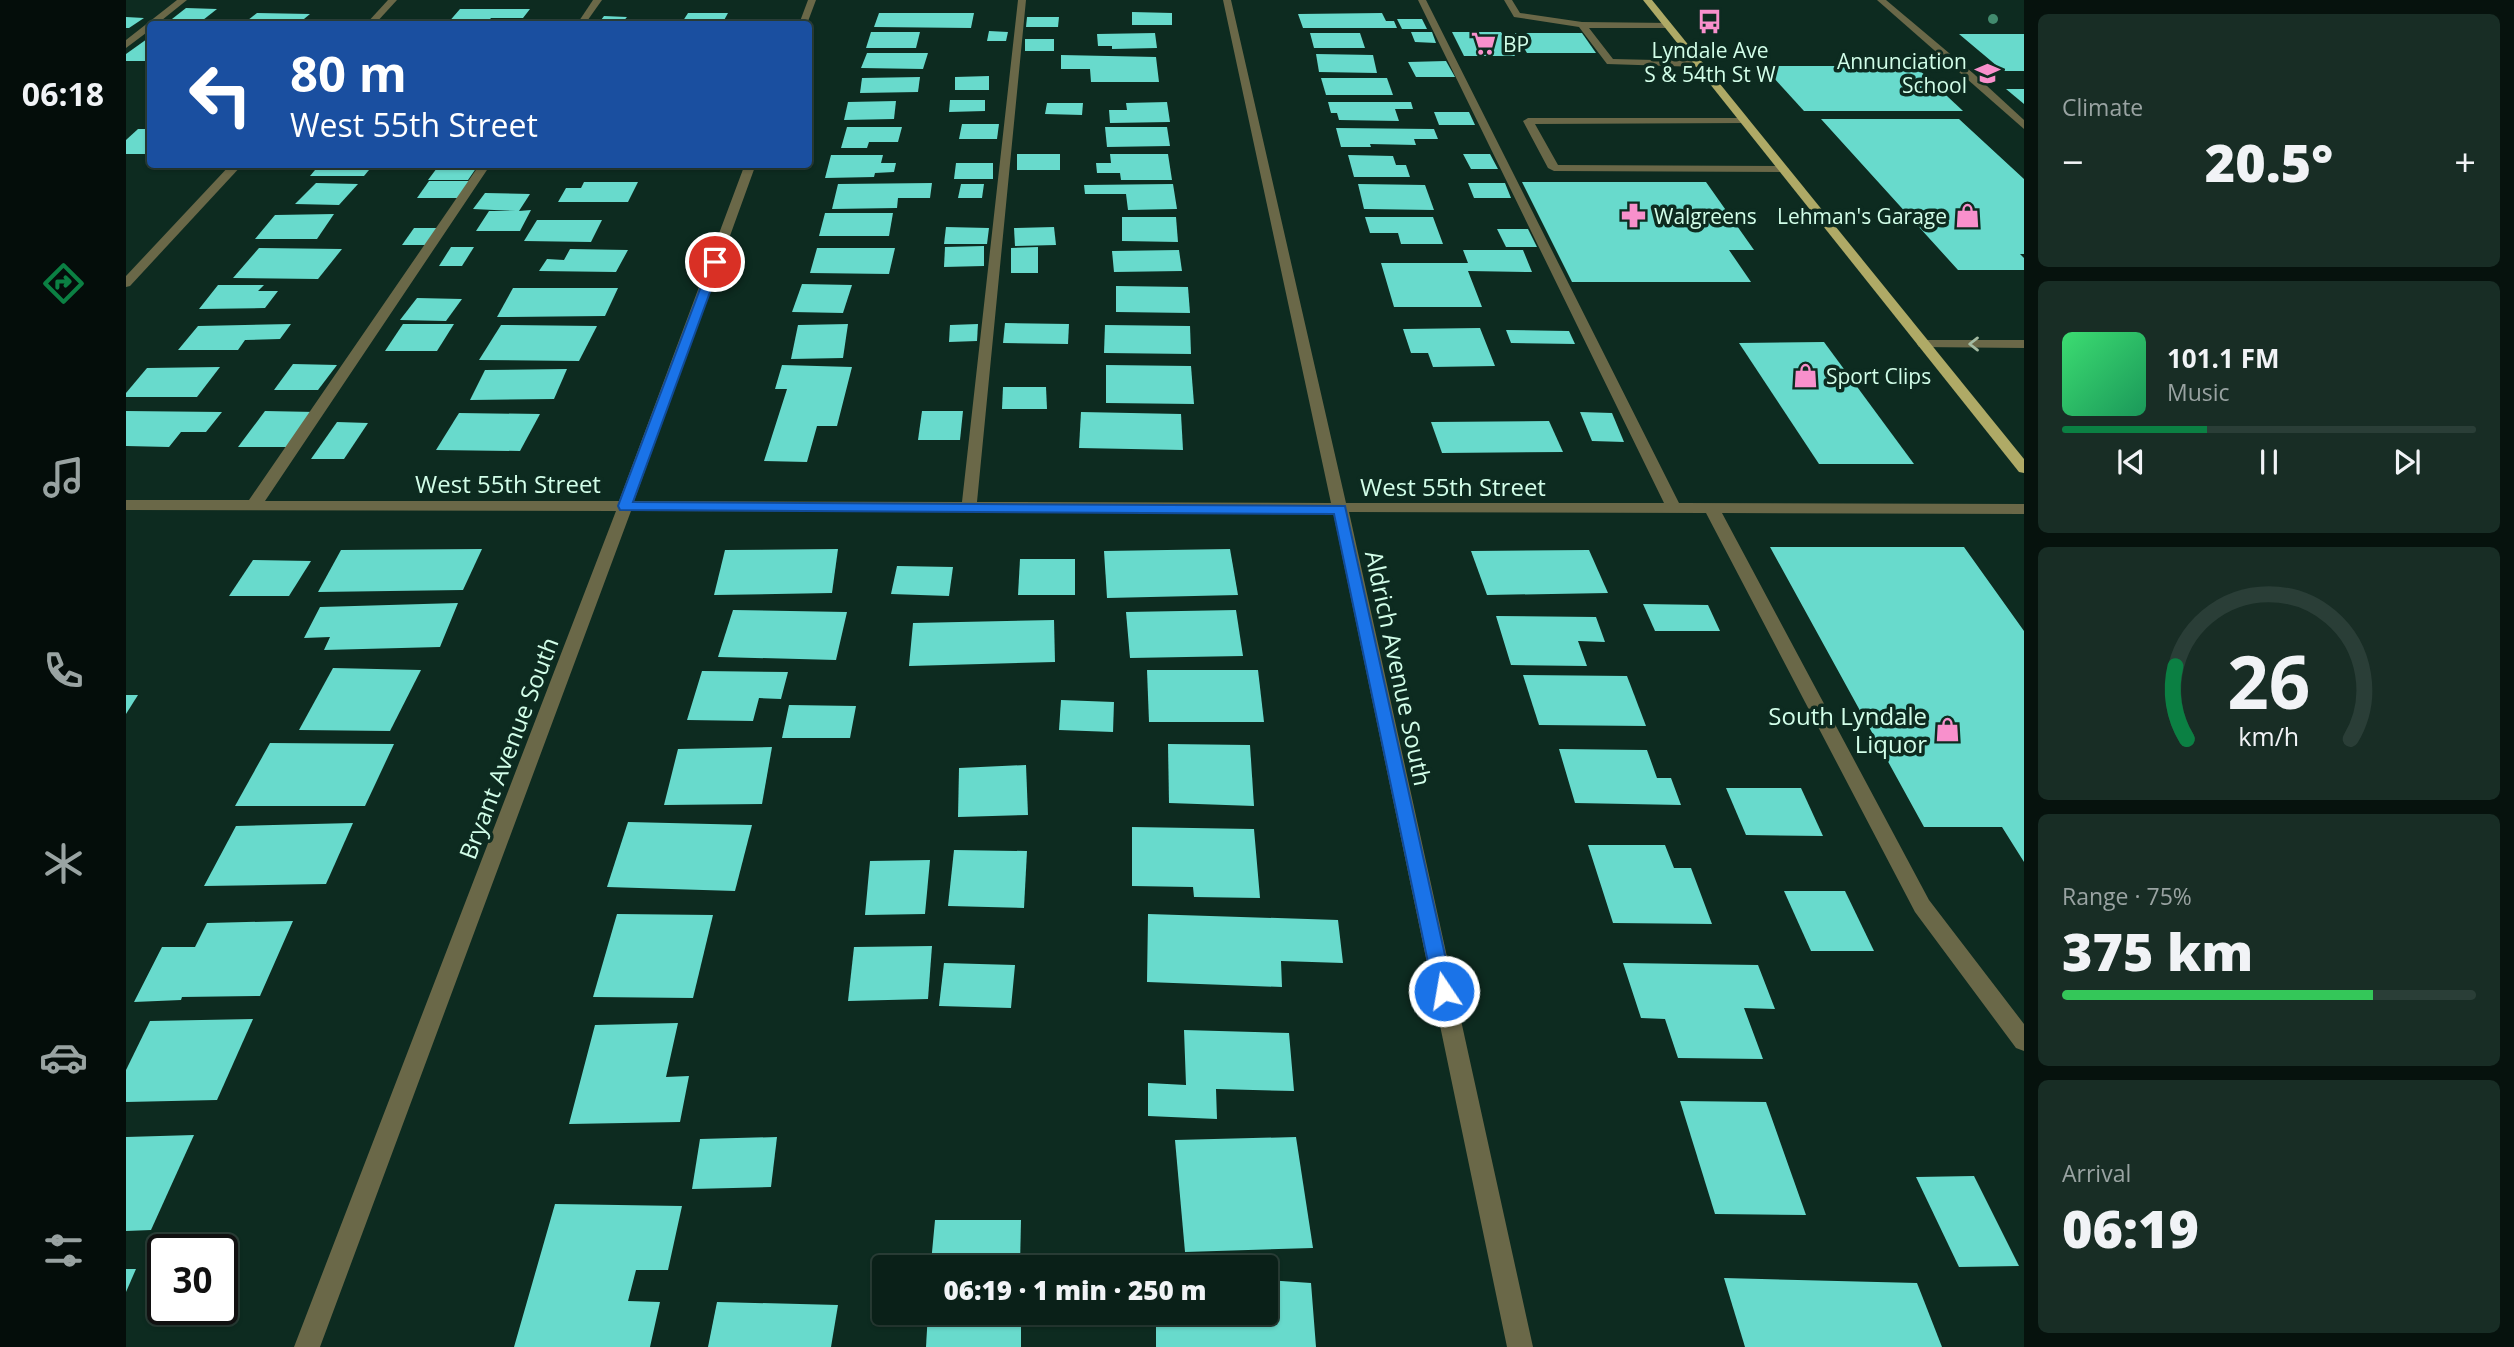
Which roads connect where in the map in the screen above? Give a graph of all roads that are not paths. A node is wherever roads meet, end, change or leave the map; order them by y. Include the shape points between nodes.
1 (183, 0) edge
2 (393, 0) edge
3 (598, 0) edge
4 (812, 0) edge
5 (1022, 0) edge
6 (1227, 0) edge
7 (1422, 0) edge
8 (1508, 0) edge
9 (1647, 0) edge
10 (1881, 0) edge
11 (156, 21) edge
12 (373, 21) edge
13 (583, 21) edge
14 (804, 21) edge
15 (1582, 25) junction
16 (1668, 25) junction
17 (147, 28) edge
18 (126, 45) edge
19 (1699, 64) junction
20 (1745, 121) junction
21 (2024, 126) edge
22 (234, 168) edge
23 (483, 168) edge
24 (750, 168) edge
25 (1783, 169) junction
26 (126, 283) edge
27 (1924, 344) junction
28 (2024, 344) edge
29 (2024, 469) edge
30 (126, 505) edge
31 (254, 505) junction
32 (625, 506) junction
33 (969, 507) junction
34 (1340, 509) junction
35 (1674, 509) junction
36 (1712, 509) junction
37 (2024, 509) edge
38 (2024, 1041) edge
39 (307, 1347) edge
40 (1520, 1347) edge

1 - 11 street
2 - 12 street
3 - 13 street
4 - 14 street
5 - 33 street
6 - 34 street, Aldrich Avenue South
7 - 35 street
8 - 15 street via 1517,15
9 - 16 main road
10 - 21 street
15 - 16 street
15 - 19 street via 1610,61
16 - 19 main road
17 - 18 street
19 - 20 main road
20 - 25 main road
20 - 25 street via 1528,121 1554,168
22 - 26 street
23 - 31 street
24 - 32 street, Bryant Avenue South
25 - 27 main road
28 -> 27 street
27 - 29 main road
30 - 31 street, West 55th Street
31 - 32 street, West 55th Street
32 - 33 street, West 55th Street
32 - 39 street, Bryant Avenue South
33 - 34 street, West 55th Street
34 - 35 street, West 55th Street
34 - 40 street, Aldrich Avenue South
35 - 36 street, West 55th Street
36 - 37 street, West 55th Street
36 - 38 street via 1922,906

